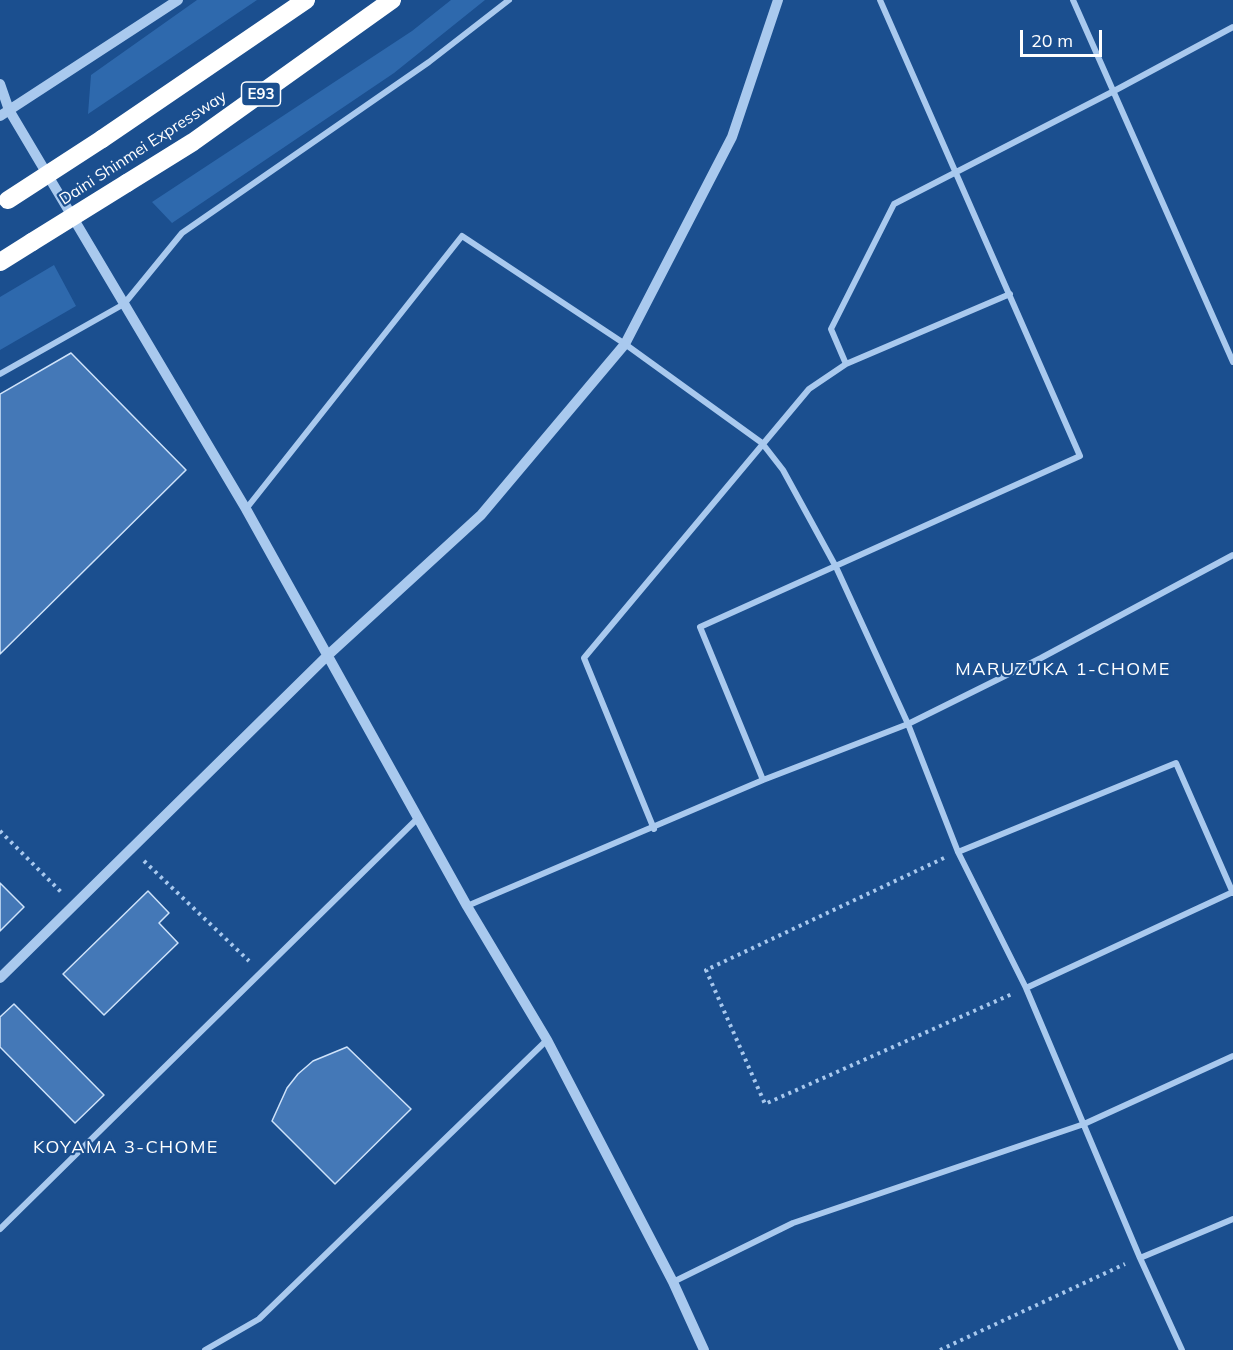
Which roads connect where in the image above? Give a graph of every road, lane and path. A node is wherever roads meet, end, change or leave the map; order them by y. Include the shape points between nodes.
1 (178, 0) edge
2 (306, 0) edge
3 (392, 0) edge
4 (509, 0) edge
5 (778, 0) edge
6 (880, 0) edge
7 (1072, 0) edge
8 (1233, 27) edge
9 (0, 84) edge
10 (1114, 92) junction
11 (4, 113) edge
12 (955, 172) junction
13 (4, 202) edge
14 (0, 262) edge
15 (1010, 294) junction
16 (124, 304) junction
17 (624, 344) junction
18 (1233, 362) edge
19 (846, 364) junction
20 (0, 374) edge
21 (762, 443) junction
22 (246, 509) junction
23 (1233, 555) edge
24 (836, 567) junction
25 (327, 656) junction
26 (908, 724) junction
27 (763, 780) junction
28 (418, 818) junction
29 (654, 829) junction
30 (0, 831) edge
31 (132, 850) junction
32 (958, 852) junction
33 (1233, 892) edge
34 (467, 906) junction
35 (75, 907) junction
36 (260, 972) junction
37 (0, 978) edge
38 (1026, 988) junction
39 (547, 1040) junction
40 (1233, 1056) edge
41 (1084, 1124) junction
42 (1233, 1218) edge
43 (0, 1229) edge
44 (1140, 1258) junction
45 (673, 1282) junction
46 (205, 1350) edge
47 (704, 1350) edge
48 (940, 1350) edge
49 (1182, 1350) edge

1 - 11 street
2 - 13 highway, Daini Shinmei Expressway, bridge
3 - 14 highway, Daini Shinmei Expressway / E93, bridge via 193,142
4 - 16 street via 429,62 182,234
5 - 17 street via 732,137
6 - 12 street
7 - 10 street
8 - 10 street
9 - 11 street
10 - 12 street
10 - 18 street
11 - 16 street
12 - 15 street
12 - 19 street via 894,204 831,329
15 - 19 street
15 - 24 street via 1080,456
16 - 20 street
16 - 22 street
17 - 21 street
17 - 22 street via 462,236
17 - 25 street via 481,514
19 - 21 street via 809,389
21 - 24 street via 783,470
21 - 29 street via 584,658
22 - 25 street
23 - 26 street
24 - 26 street
24 - 27 street via 700,627
25 - 28 street
25 - 31 street
26 - 27 street
26 - 32 street
27 - 29 street
28 - 34 street
28 - 36 street
29 - 34 street
30 - 35 path
31 - 35 street
31 - 36 path
32 - 33 street via 1176,763
32 - 38 street
32 - 38 path via 706,970 765,1104
33 - 38 street
34 - 39 street
35 - 37 street
36 - 43 street
38 - 41 street
39 - 45 street
39 - 46 street via 259,1319
40 - 41 street
41 - 44 street
41 - 45 street via 793,1223
42 - 44 street
44 - 48 path
44 - 49 street
45 - 47 street

